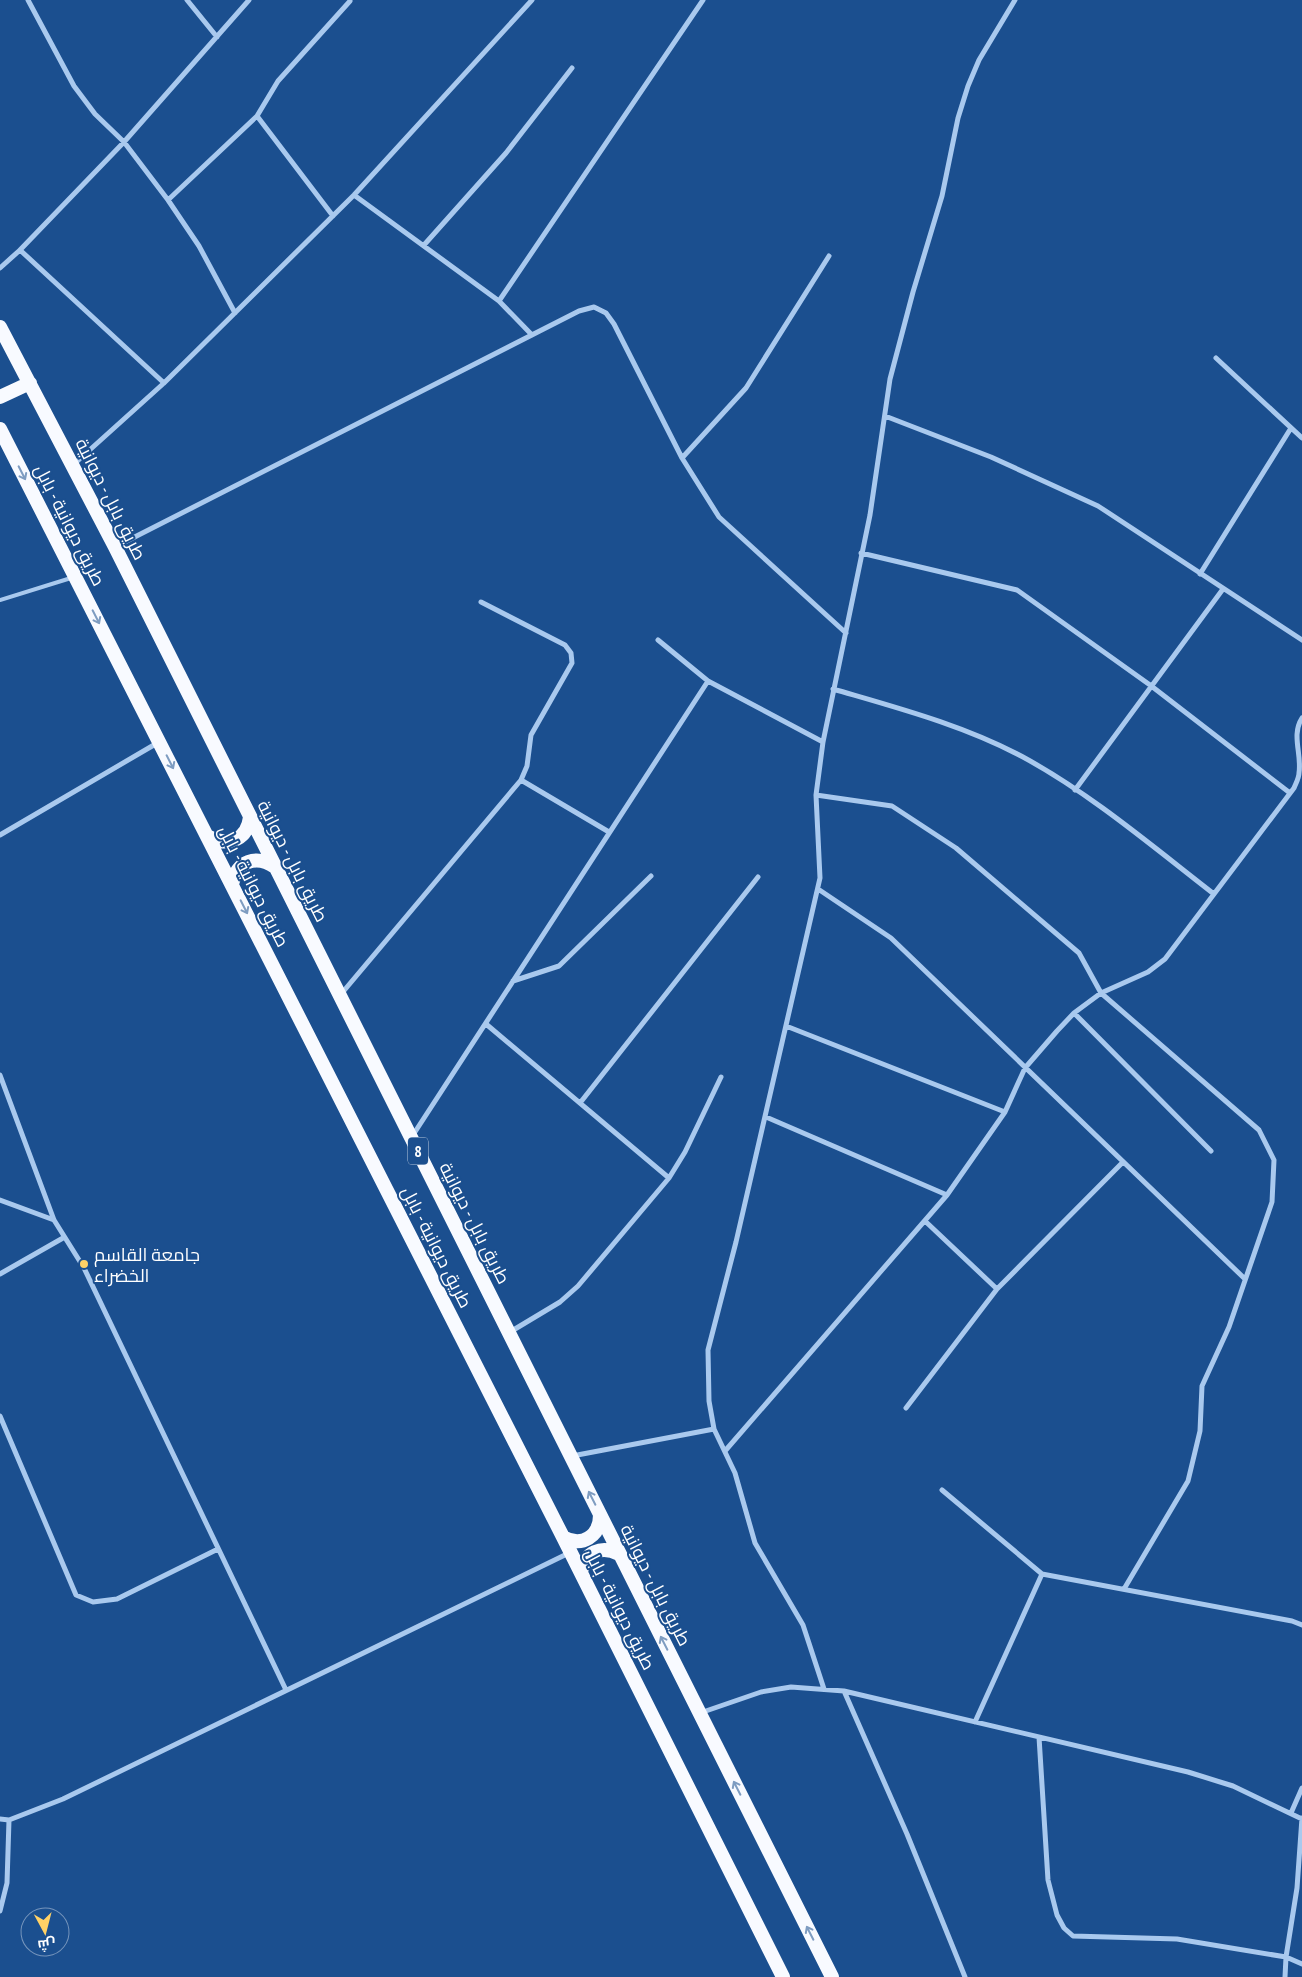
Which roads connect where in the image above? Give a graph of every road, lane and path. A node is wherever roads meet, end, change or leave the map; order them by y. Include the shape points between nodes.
1 (28, 0) edge
2 (188, 0) edge
3 (249, 0) edge
4 (532, 0) edge
5 (703, 0) edge
6 (1015, 0) edge
7 (350, 2) dead end
8 (217, 37) junction
9 (572, 68) dead end
10 (257, 116) junction
11 (124, 142) junction
12 (354, 196) junction
13 (168, 200) junction
14 (333, 216) junction
15 (424, 245) junction
16 (20, 250) junction
17 (829, 256) dead end
18 (0, 268) edge
19 (499, 301) junction
20 (235, 313) junction
21 (0, 327) edge
22 (532, 335) junction
23 (1216, 358) dead end
24 (30, 383) junction
25 (164, 383) junction
26 (0, 397) edge
27 (885, 416) junction
28 (1291, 428) junction
29 (0, 430) edge
30 (1302, 438) edge
31 (682, 458) junction
32 (74, 465) junction
33 (115, 547) junction
34 (862, 553) junction
35 (1200, 574) junction
36 (75, 576) junction
37 (1223, 588) junction
38 (0, 600) edge
39 (481, 602) dead end
40 (846, 633) junction
41 (658, 640) dead end
42 (1302, 640) edge
43 (708, 681) junction
44 (1150, 685) junction
45 (833, 689) junction
46 (1302, 718) edge
47 (160, 742) junction
48 (823, 742) junction
49 (1301, 773) edge
50 (521, 780) junction
51 (1075, 790) junction
52 (1290, 793) junction
53 (816, 795) junction
54 (250, 817) junction
55 (609, 832) junction
56 (0, 835) edge
57 (207, 836) junction
58 (275, 867) junction
59 (651, 876) dead end
60 (758, 877) dead end
61 (232, 884) junction
62 (818, 889) junction
63 (1214, 894) junction
64 (513, 981) junction
65 (1101, 993) junction
66 (340, 996) junction
67 (1074, 1014) junction
68 (486, 1024) junction
69 (786, 1026) junction
70 (1025, 1068) junction
71 (0, 1075) edge
72 (721, 1077) dead end
73 (580, 1103) junction
74 (1005, 1112) junction
75 (766, 1117) junction
76 (411, 1138) junction
77 (1211, 1151) dead end
78 (1123, 1162) junction
79 (669, 1178) junction
80 (947, 1195) junction
81 (0, 1200) edge
82 (54, 1220) junction
83 (924, 1221) junction
84 (63, 1238) junction
85 (0, 1274) edge
86 (1245, 1278) junction
87 (997, 1289) junction
88 (509, 1333) junction
89 (906, 1408) dead end
90 (0, 1416) edge
91 (714, 1429) junction
92 (725, 1451) junction
93 (571, 1456) junction
94 (942, 1490) dead end
95 (600, 1515) junction
96 (610, 1534) junction
97 (563, 1537) junction
98 (218, 1549) junction
99 (570, 1552) junction
100 (619, 1554) junction
101 (581, 1572) junction
102 (1042, 1574) junction
103 (1124, 1589) junction
104 (1302, 1625) edge
105 (824, 1689) junction
106 (286, 1690) junction
107 (844, 1691) junction
108 (700, 1713) junction
109 (975, 1722) junction
110 (1039, 1737) junction
111 (1302, 1788) edge
112 (1292, 1814) junction
113 (1302, 1818) edge
114 (0, 1819) edge
115 (9, 1820) junction
116 (0, 1910) edge
117 (1286, 1957) junction
118 (1302, 1964) edge
119 (784, 1977) edge
120 (832, 1977) edge
121 (965, 1977) edge
122 (1285, 1977) edge

1 - 11 street via 74,86 95,114
2 - 8 street
3 - 8 street
4 - 12 street
5 - 19 street
6 - 27 street via 979,60 958,118 942,196 890,379
7 - 10 street via 278,81
8 - 11 street
9 - 15 street via 506,153
10 - 13 street
10 - 14 street
11 - 13 street
11 - 16 street
12 - 14 street
12 - 15 street
13 - 20 street via 199,246
14 - 20 street
15 - 19 street
16 - 18 street
16 - 25 street
17 - 31 street via 746,388
19 - 22 street
20 - 25 street
21 - 24 highway, طريق بابل - ديوانية / 8
22 - 31 street via 580,311 594,307 606,313
22 - 33 street
23 - 28 street
24 - 26 highway
24 - 32 highway, طريق بابل - ديوانية / 8
25 - 32 street
27 - 34 street
27 - 35 street via 991,457 1098,506
28 - 30 street
28 - 35 street
29 -> 36 highway, طريق ديوانية - بابل
31 - 40 street via 719,517
32 - 33 highway, طريق بابل - ديوانية / 8
33 - 54 highway, طريق بابل - ديوانية / 8
34 - 40 street
34 - 44 street via 1017,590
35 - 37 street
36 - 38 lane
36 -> 47 highway, طريق ديوانية - بابل
37 - 42 street
37 - 44 street
39 - 50 street via 565,645 571,653 572,663 531,736 527,766
40 - 45 street
41 - 43 street
43 - 48 street
43 - 55 street
44 - 51 street
44 - 52 street
45 - 48 street
45 - 51 street via 932,718 1022,757
46 - 49 street via 1296,736
47 - 56 street
47 -> 57 highway, طريق ديوانية - بابل
48 - 53 street
49 - 52 street
50 - 55 street
50 - 66 street
51 - 63 street
52 - 63 street
53 - 62 street
53 - 65 street via 892,806 956,848 1079,953
54 - 57 highway via 244,834 236,840 226,843
54 - 58 highway, طريق بابل - ديوانية / 8
55 - 64 street
57 - 61 highway, طريق ديوانية - بابل
58 - 61 highway via 268,862 248,861 239,867
58 - 66 highway, طريق بابل - ديوانية / 8
59 - 64 street via 559,966
60 - 73 street
61 -> 97 highway, طريق ديوانية - بابل
62 - 69 street
62 - 70 street via 891,938
63 - 65 street via 1164,959 1148,972
64 - 68 street
65 - 67 street
65 - 86 street via 1259,1130 1274,1160 1272,1202
66 - 76 highway, طريق بابل - ديوانية / 8
67 - 70 street
67 - 77 street
68 - 73 street
68 - 76 street
69 - 74 street
69 - 75 street
70 - 74 street
70 - 78 street
71 - 82 street
72 - 79 street
73 - 79 street
74 - 80 street
75 - 80 street
75 - 91 street via 708,1350 708,1401
76 - 88 highway, طريق بابل - ديوانية / 8
78 - 86 street
78 - 87 street
79 - 88 street via 578,1286 560,1302
80 - 83 street
81 - 82 street
82 - 84 street
83 - 87 street
83 - 92 street
84 - 85 street
84 - 98 street via 84,1268
86 - 103 street via 1229,1326 1202,1386 1200,1431 1188,1481
87 - 89 street
88 - 93 highway, طريق بابل - ديوانية / 8
90 - 98 street via 76,1595 93,1602 117,1599
91 - 92 street
91 - 93 street
92 - 105 street via 735,1473 755,1543 803,1625
95 -> 93 highway, طريق بابل - ديوانية / 8
94 - 102 street
95 - 96 highway, طريق بابل - ديوانية / 8
95 - 97 highway via 598,1528 589,1539 576,1542
96 - 99 highway
96 - 100 highway, طريق بابل - ديوانية / 8
97 - 99 highway, طريق ديوانية - بابل
98 - 106 street
99 - 101 highway, طريق ديوانية - بابل
99 - 106 street
100 - 101 highway via 605,1549 591,1553
108 -> 100 highway, طريق بابل - ديوانية / 8
101 - 119 highway, طريق ديوانية - بابل
102 - 103 street
102 - 109 street
103 - 104 street
105 - 107 street
105 - 108 street via 790,1687 761,1692
106 - 115 street via 62,1799
107 - 109 street
107 - 121 street
120 -> 108 highway, طريق بابل - ديوانية / 8
109 - 110 street
110 - 112 street via 1188,1772 1233,1786
110 - 117 street via 1048,1880 1057,1915 1064,1928 1073,1936 1177,1939
111 - 112 street
112 - 113 street
113 - 117 street via 1297,1888
114 - 115 street
115 - 116 street via 7,1883
117 - 118 street
117 - 122 street

